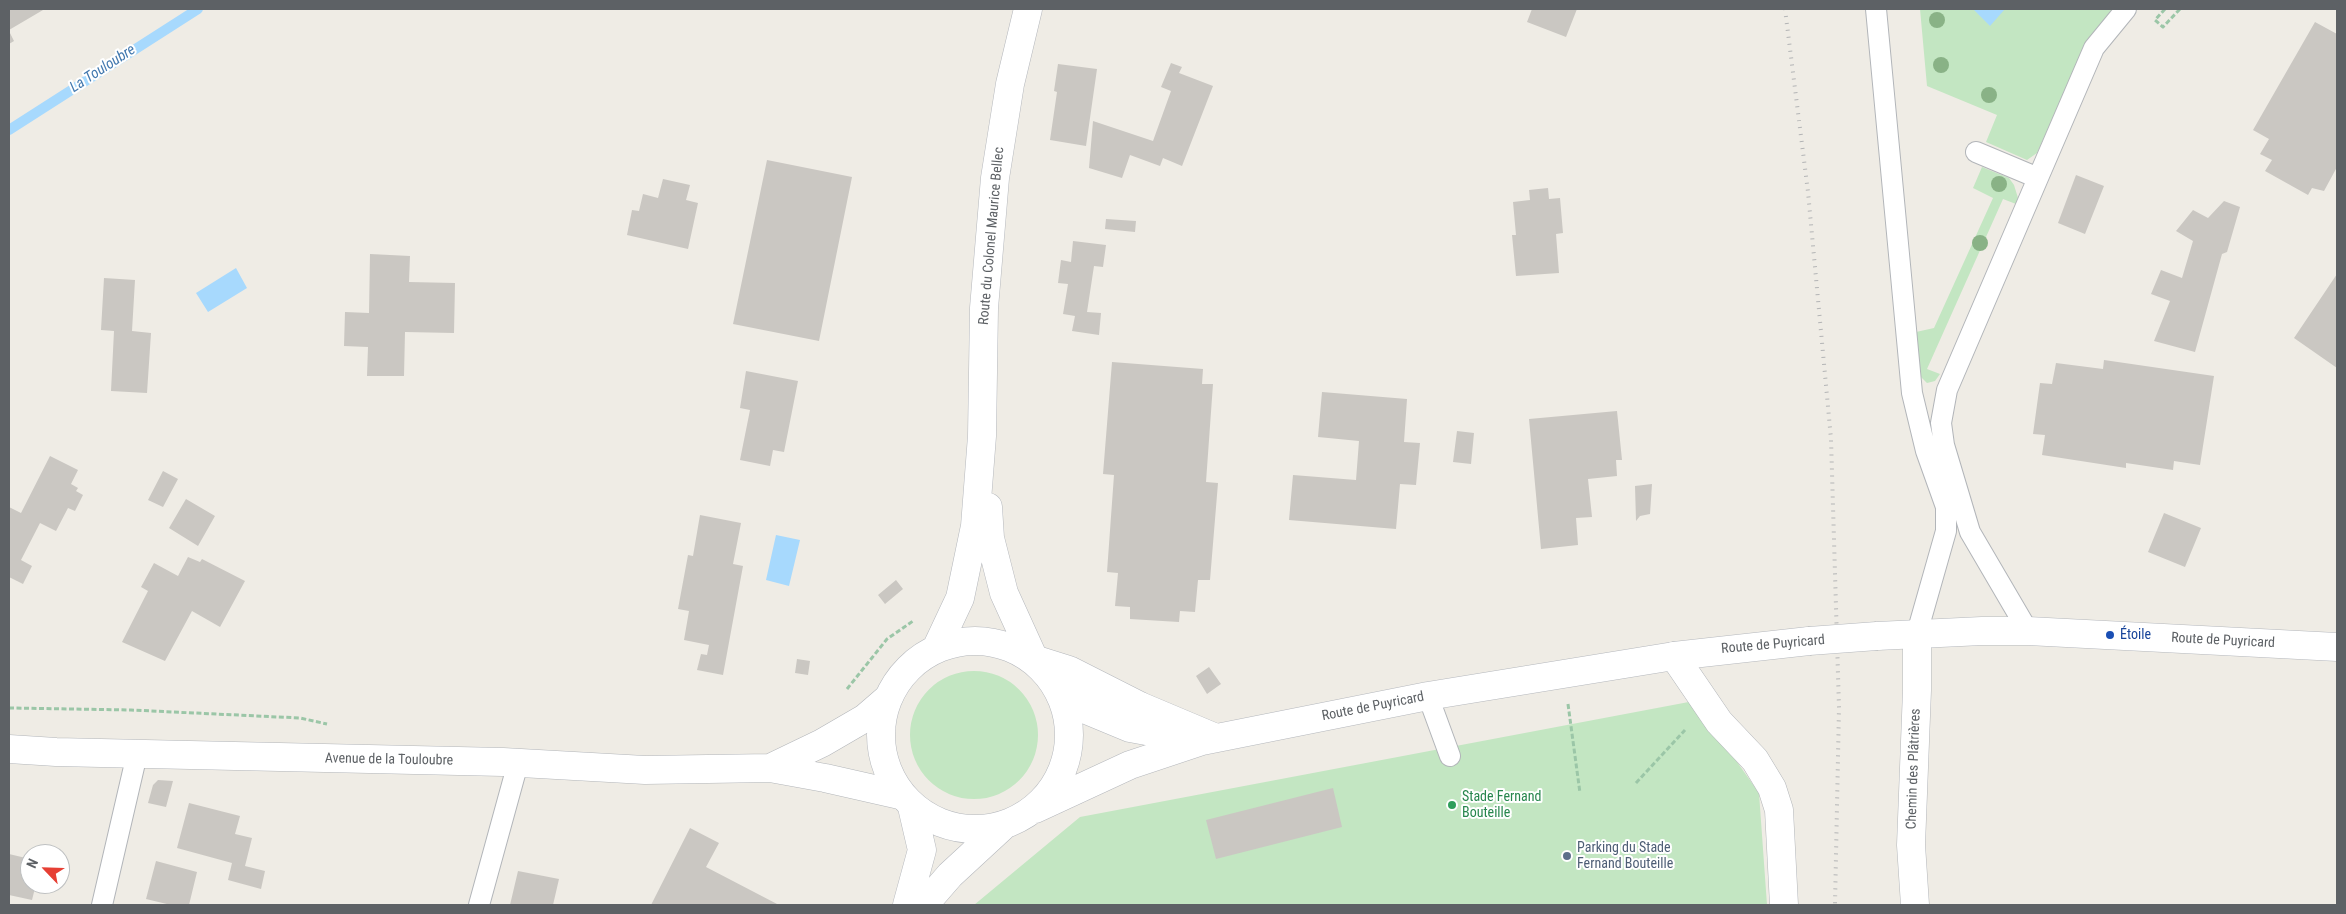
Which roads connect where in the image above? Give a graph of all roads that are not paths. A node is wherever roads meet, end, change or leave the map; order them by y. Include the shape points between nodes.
1 (1028, 9) edge
2 (1876, 9) edge
3 (2126, 9) edge
4 (1976, 152) dead end
5 (2038, 178) junction
6 (982, 436) junction
7 (2028, 632) junction
8 (1917, 633) junction
9 (2337, 647) edge
10 (936, 649) junction
11 (1674, 656) junction
12 (1034, 659) junction
13 (1060, 691) junction
14 (1428, 696) junction
15 (887, 699) junction
16 (1209, 739) junction
17 (9, 749) edge
18 (137, 754) junction
19 (1450, 756) dead end
20 (518, 763) junction
21 (770, 768) junction
22 (906, 801) junction
23 (1035, 809) junction
24 (1002, 827) junction
25 (102, 905) edge
26 (479, 905) edge
27 (908, 905) edge
28 (924, 905) edge
29 (1784, 905) edge
30 (1915, 905) edge

1 - 6 main road, Route du Colonel Maurice Bellec via 1010,84 994,178 984,308
2 - 8 lane via 1912,393 1926,451 1946,507 1946,531
3 - 5 lane via 2094,48
4 - 5 lane
5 - 7 lane via 1947,390 1941,423 1954,484 1970,532
6 - 10 main road, Route du Colonel Maurice Bellec via 975,526 960,598
6 - 12 main road, Route du Colonel Maurice Bellec via 990,538 1004,593
7 - 8 main road, Route de Puyricard
7 - 9 main road, Route de Puyricard
8 - 11 main road, Route de Puyricard, bridge
8 - 30 main road, Chemin des Plâtrières via 1911,845
10 - 12 main road via 964,640 1003,643
10 - 15 main road via 907,669
11 - 14 main road, Route de Puyricard
11 - 29 main road via 1719,722 1756,760 1772,788 1779,810
12 - 13 main road
12 - 16 main road via 1069,670
13 - 16 main road, Route de Puyricard via 1089,711 1130,728
13 - 23 main road via 1070,733 1063,772
14 - 16 main road, Route de Puyricard
14 - 19 lane
15 - 21 main road via 865,718
15 - 22 main road via 880,741 889,777
16 - 23 main road, Route de Puyricard via 1130,765
17 - 18 main road, Avenue de la Touloubre
18 - 20 main road, Avenue de la Touloubre
18 - 25 lane
20 - 21 main road, Avenue de la Touloubre via 645,770
20 - 26 lane
21 - 22 main road via 825,778
22 - 24 main road via 938,824 966,830
22 - 27 main road via 922,850
23 - 24 main road
24 - 28 main road via 950,875

